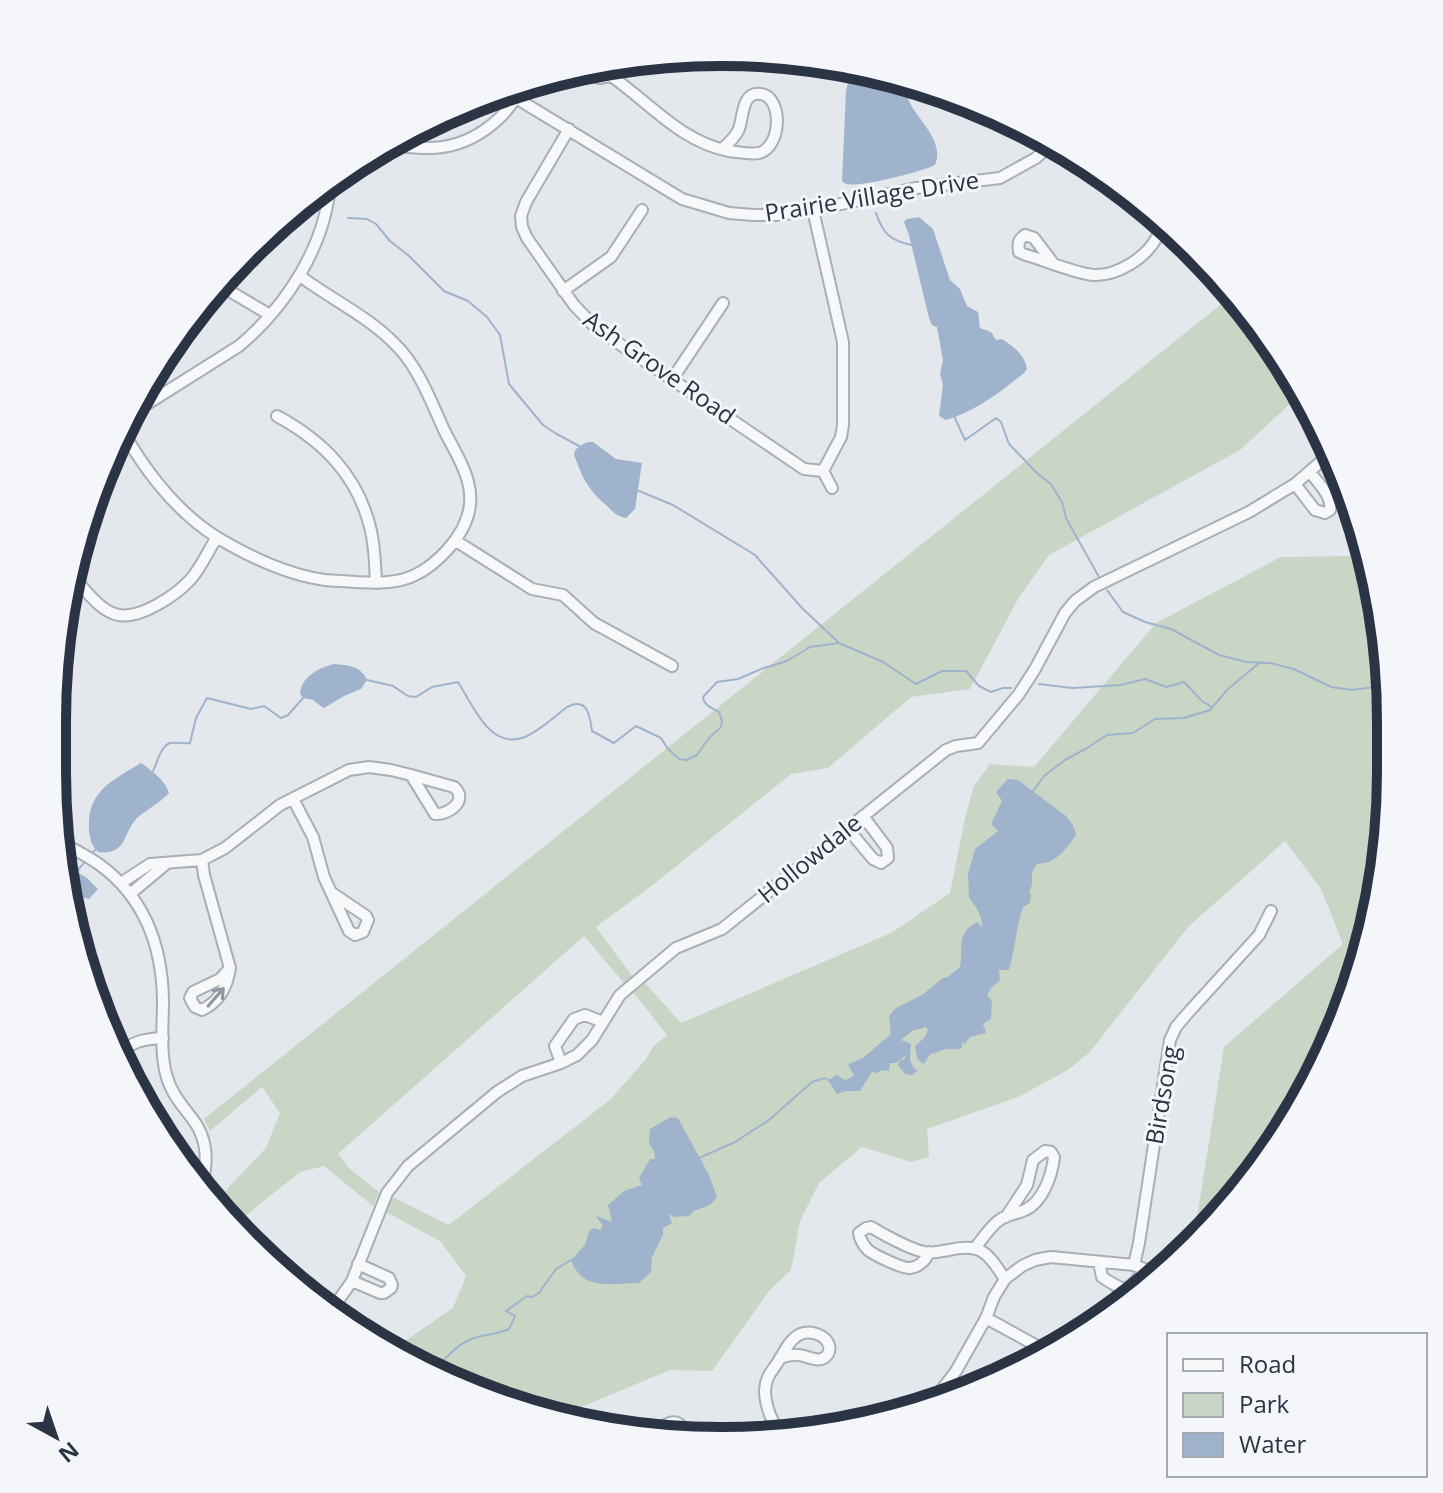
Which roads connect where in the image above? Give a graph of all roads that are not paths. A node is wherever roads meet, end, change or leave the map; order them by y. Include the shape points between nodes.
1 (611, 76) edge
2 (518, 99) edge
3 (515, 100) edge
4 (569, 129) junction
5 (408, 147) edge
6 (722, 149) junction
7 (1043, 151) edge
8 (328, 197) edge
9 (642, 210) dead end
10 (813, 210) junction
11 (1158, 233) edge
12 (1053, 263) dead end
13 (300, 276) junction
14 (228, 290) edge
15 (563, 291) junction
16 (723, 303) dead end
17 (270, 315) junction
18 (673, 378) junction
19 (150, 402) edge
20 (277, 416) dead end
21 (129, 442) edge
22 (1322, 461) edge
23 (823, 471) junction
24 (1310, 472) junction
25 (1295, 484) junction
26 (832, 488) dead end
27 (217, 537) junction
28 (456, 541) junction
29 (376, 583) junction
30 (81, 584) edge
31 (672, 666) dead end
32 (411, 775) junction
33 (293, 799) junction
34 (863, 816) junction
35 (848, 829) junction
36 (71, 848) edge
37 (202, 860) junction
38 (168, 863) junction
39 (121, 883) junction
40 (332, 893) dead end
41 (130, 894) junction
42 (1271, 911) dead end
43 (230, 968) dead end
44 (603, 1022) junction
45 (163, 1038) junction
46 (127, 1047) edge
47 (561, 1063) junction
48 (204, 1175) edge
49 (1006, 1217) junction
50 (976, 1247) junction
51 (929, 1252) junction
52 (1099, 1262) junction
53 (358, 1264) junction
54 (1134, 1265) junction
55 (1146, 1269) joint
56 (1140, 1276) edge
57 (1005, 1279) junction
58 (352, 1281) junction
59 (1125, 1288) edge
60 (337, 1303) edge
61 (986, 1318) junction
62 (1036, 1346) edge
63 (780, 1358) junction
64 (950, 1385) edge
65 (774, 1425) edge

1 - 6 street via 679,130
2 - 4 street, Prairie Village Drive
3 - 5 street via 493,125 457,144
4 - 10 street, Prairie Village Drive via 651,182 703,206 754,215
4 - 15 street, Ash Grove Road via 521,216 527,238
6 - 6 street via 741,128 748,99 764,94 771,100 777,115 771,146 748,154
7 - 10 street, Prairie Village Drive via 1000,178 916,188
8 - 13 street
9 - 15 street via 611,257
10 - 23 street via 844,357 841,437
11 - 12 street via 1139,257 1105,274 1090,275
13 - 17 street
13 - 28 street via 373,325 406,355 418,375 468,482 469,514
14 - 17 street
15 - 18 street, Ash Grove Road via 596,328
16 - 18 street
17 - 19 street via 239,346
18 - 23 street, Ash Grove Road via 804,469
20 - 29 street via 320,444 354,486 370,526
21 - 27 street via 163,490
22 - 24 street, Hollowdale
23 - 26 street
24 - 25 street, Hollowdale
24 - 25 street via 1330,510 1315,510
25 - 34 street, Hollowdale via 1075,601 1019,694 978,743 946,750
27 - 29 street via 300,574
27 - 30 street via 192,578 140,613 119,615 106,609
28 - 29 street via 416,575
28 - 31 street via 532,589 563,595 594,623
32 - 32 street via 454,787 461,796 445,814 435,814
32 - 33 street via 369,767 349,770
33 - 37 street
33 - 40 street
34 - 35 street, Hollowdale
34 - 35 street via 887,848 888,858 881,863 873,859
35 - 44 street, Hollowdale via 722,929 676,948 620,995
36 - 39 street
37 - 38 street
37 - 43 street
38 - 39 street via 150,864
38 - 41 street
39 - 41 street
41 - 45 street via 149,926 160,960
42 - 54 street, Birdsong via 1259,935 1170,1040
44 - 47 street, Hollowdale via 577,1055
44 - 47 street via 585,1015 574,1019 555,1046
45 - 46 street
45 - 48 street via 170,1087 205,1143
47 - 53 street, Hollowdale via 522,1076 497,1092 408,1166 387,1193
49 - 49 street via 1035,1203 1053,1168 1051,1152 1033,1160 1027,1185
49 - 50 street
50 - 51 street
50 - 57 street
51 - 51 street via 871,1227 859,1233 869,1251 901,1267 922,1263
52 - 54 street
52 - 57 street via 1051,1257 1022,1266
52 - 59 street via 1102,1277
53 - 58 street, Hollowdale
53 - 58 street via 389,1278 391,1288 380,1293
54 - 55 street
55 - 56 street
57 - 61 street
58 - 60 street, Hollowdale
61 - 62 street
61 - 64 street
63 - 63 street via 799,1334 821,1335 829,1344 830,1351 819,1360 800,1355
63 - 65 street via 765,1388

